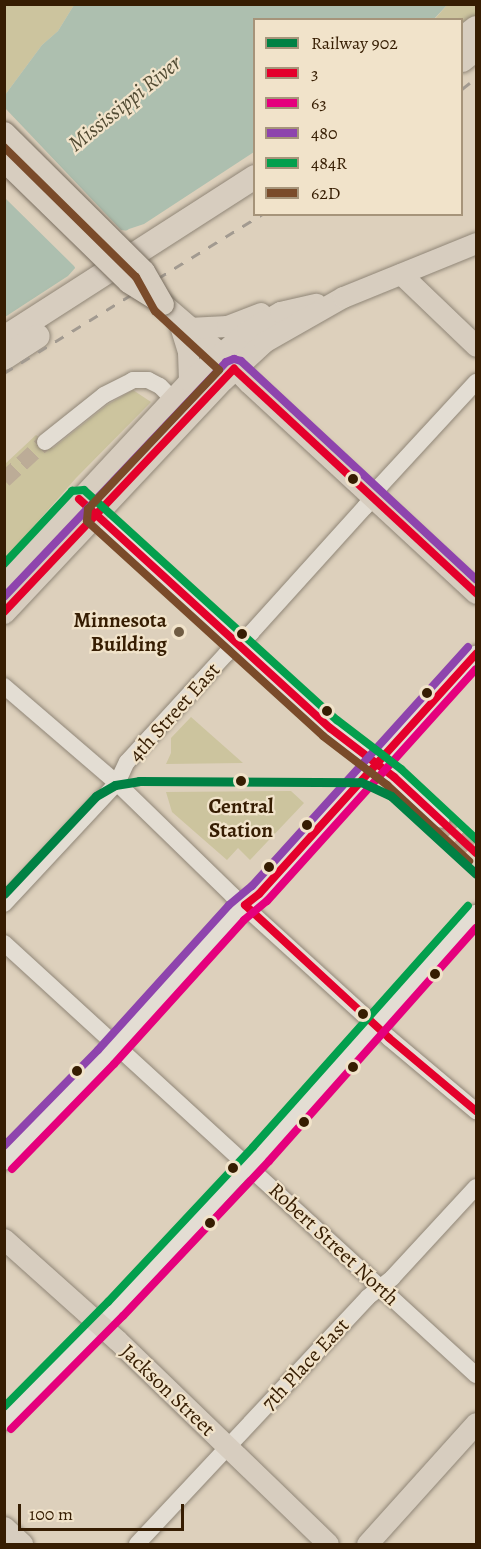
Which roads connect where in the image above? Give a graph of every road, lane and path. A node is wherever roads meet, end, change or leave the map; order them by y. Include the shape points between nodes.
1 (477, 28) edge
2 (463, 38) edge
3 (477, 49) edge
4 (463, 59) edge
5 (4, 132) edge
6 (4, 161) edge
7 (253, 178) edge
8 (253, 198) edge
9 (477, 243) edge
10 (401, 274) junction
11 (343, 297) junction
12 (163, 304) junction
13 (280, 312) junction
14 (183, 323) junction
15 (4, 338) edge
16 (477, 346) edge
17 (4, 358) edge
18 (227, 361) junction
19 (189, 381) junction
20 (477, 382) edge
21 (172, 399) junction
22 (189, 416) junction
23 (45, 442) tunnel mouth
24 (373, 496) junction
25 (79, 499) junction
26 (96, 516) junction
27 (4, 580) edge
28 (477, 593) edge
29 (4, 613) edge
30 (238, 643) junction
31 (477, 654) edge
32 (4, 686) edge
33 (376, 764) junction
34 (117, 783) junction
35 (441, 820) tunnel mouth
36 (4, 904) edge
37 (245, 905) junction
38 (477, 913) edge
39 (4, 943) edge
40 (376, 1025) junction
41 (117, 1045) junction
42 (477, 1112) edge
43 (4, 1162) edge
44 (249, 1166) junction
45 (477, 1187) edge
46 (4, 1239) edge
47 (380, 1288) junction
48 (99, 1325) junction
49 (477, 1375) edge
50 (4, 1422) edge
51 (477, 1423) edge
52 (227, 1447) junction
53 (4, 1527) edge
54 (22, 1545) edge
55 (137, 1545) edge
56 (328, 1545) edge
57 (367, 1545) edge

1 - 2 highway
3 - 4 highway
5 - 12 main road, bridge via 144,271
6 - 12 main road, bridge via 128,282
7 - 15 highway
8 - 17 highway
9 - 10 main road
10 - 11 main road
10 - 16 main road
11 - 13 main road
11 - 18 main road
12 - 14 main road
13 - 14 main road via 256,313 227,326
13 - 18 main road via 247,331
14 - 18 main road
14 - 19 main road
18 - 19 main road
18 - 22 main road
18 - 24 main road
19 - 21 main road
20 - 24 street, 4th Street East
21 - 22 street
21 - 23 street via 148,380 133,380 104,395
21 - 25 main road
22 - 26 main road
24 - 28 main road
24 - 30 street, 4th Street East
25 - 26 street
25 - 27 main road
26 - 29 main road
26 - 30 street
30 - 33 street via 330,728
30 - 34 street, 4th Street East via 127,762
31 - 33 street
32 - 34 street
33 - 35 street
33 - 37 street
34 - 36 street, 4th Street East
34 - 37 street
37 - 40 street
37 - 41 street
38 - 40 street
39 - 41 street, Robert Street North
40 - 42 street
40 - 44 street
41 - 43 street
41 - 44 street, Robert Street North
44 - 47 street, Robert Street North
44 - 48 street
45 - 47 street, 7th Place East
46 - 48 main road, Jackson Street
47 - 49 street, Robert Street North
47 - 52 street, 7th Place East
48 - 50 street
48 - 52 main road, Jackson Street
51 - 57 main road
52 - 55 street, 7th Place East
52 - 56 main road, Jackson Street
53 - 54 main road

